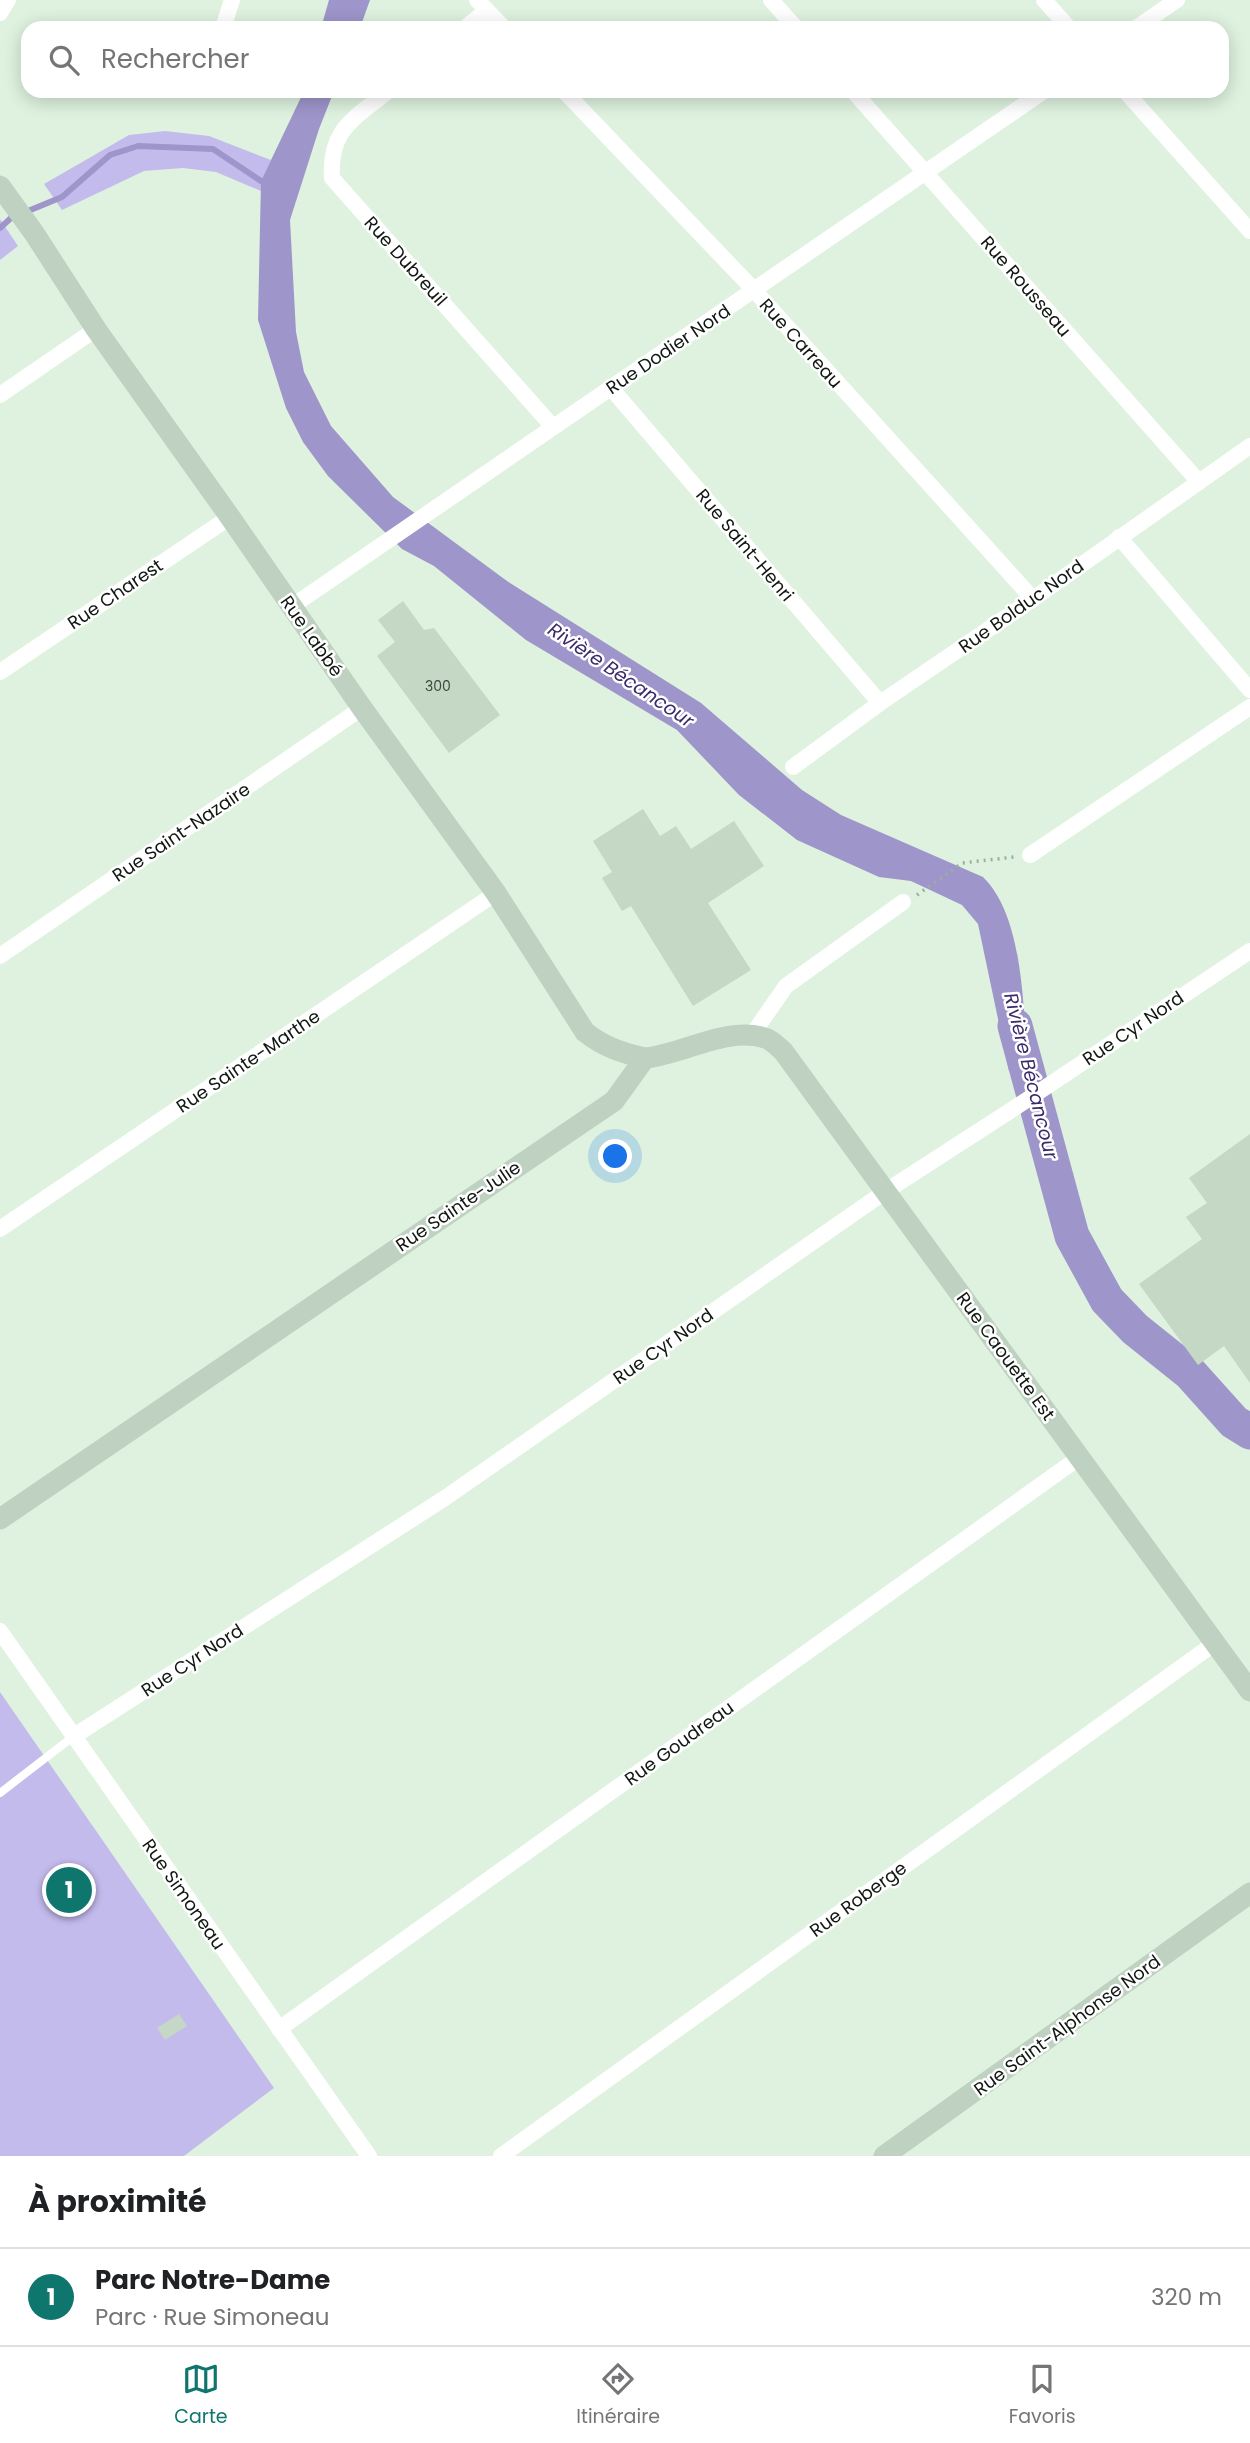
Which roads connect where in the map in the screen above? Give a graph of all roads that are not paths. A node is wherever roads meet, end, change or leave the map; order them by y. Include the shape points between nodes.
1 (8, 0) edge
2 (232, 0) edge
3 (771, 0) edge
4 (1044, 0) edge
5 (1177, 0) edge
6 (482, 5) edge
7 (0, 13) edge
8 (225, 21) edge
9 (470, 21) edge
10 (497, 21) edge
11 (790, 21) edge
12 (1063, 21) edge
13 (1146, 21) edge
14 (380, 98) edge
15 (571, 98) edge
16 (859, 98) edge
17 (1034, 98) edge
18 (1131, 98) edge
19 (926, 172) junction
20 (0, 186) edge
21 (1250, 231) edge
22 (754, 290) junction
23 (96, 329) junction
24 (611, 388) junction
25 (0, 395) edge
26 (554, 427) junction
27 (1250, 446) edge
28 (1199, 482) junction
29 (230, 517) junction
30 (1119, 537) junction
31 (1033, 599) junction
32 (291, 607) junction
33 (0, 672) edge
34 (1250, 690) edge
35 (880, 703) junction
36 (1250, 707) edge
37 (362, 708) junction
38 (793, 767) dead end
39 (1030, 855) road end
40 (496, 893) junction
41 (908, 900) road end
42 (1250, 951) edge
43 (0, 956) edge
44 (752, 1035) junction
45 (645, 1058) junction
46 (886, 1191) junction
47 (0, 1229) edge
48 (1080, 1457) junction
49 (0, 1518) edge
50 (0, 1631) edge
51 (1215, 1643) junction
52 (1250, 1691) edge
53 (74, 1736) junction
54 (0, 1793) edge
55 (1250, 1893) edge
56 (279, 2029) junction
57 (362, 2154) edge
58 (502, 2156) edge
59 (884, 2156) edge

1 - 7 street
2 - 8 street
3 - 11 street
4 - 12 street
5 - 13 street
6 - 9 street
6 - 10 street
14 - 26 street, Rue Dubreuil via 340,133 333,147 332,178
15 - 22 street, Rue Carreau
16 - 19 street, Rue Rousseau
17 - 19 street, Rue Dodier Nord
18 - 21 street
19 - 22 street, Rue Dodier Nord
19 - 28 street, Rue Rousseau
20 - 23 street, Rue Labbé
22 - 24 street, Rue Dodier Nord
22 - 31 street, Rue Carreau
23 - 25 street
23 - 29 street, Rue Labbé
24 - 26 street, Rue Dodier Nord
24 - 35 street, Rue Saint-Henri
26 - 32 street, Rue Dodier Nord
27 - 28 street, Rue Bolduc Nord
28 - 30 street, Rue Bolduc Nord
29 - 32 street, Rue Labbé
29 - 33 street, Rue Charest
30 - 31 street, Rue Bolduc Nord
30 - 34 street
31 - 35 street, Rue Bolduc Nord
32 - 37 street, Rue Labbé
35 - 38 street, Rue Bolduc Nord
36 - 39 street
37 - 40 street, Rue Labbé
37 - 43 street, Rue Saint-Nazaire
40 - 45 street, Rue Labbé via 585,1032 624,1054
40 - 47 street, Rue Sainte-Marthe
41 - 44 street via 786,986
42 - 46 street, Rue Cyr Nord
44 - 45 street via 732,1035
44 - 46 street, Rue Caouette Est via 768,1039 783,1051
45 - 49 street, Rue Sainte-Julie via 614,1101
46 - 48 street, Rue Caouette Est
46 - 53 street, Rue Cyr Nord via 445,1498
48 - 51 street, Rue Caouette Est
48 - 56 street, Rue Goudreau
50 - 53 street, Rue Simoneau
51 - 52 street, Rue Caouette Est
51 - 58 street, Rue Roberge
53 - 54 lane
53 - 56 street, Rue Simoneau
55 - 59 street, Rue Saint-Alphonse Nord
56 - 57 street, Rue Simoneau

